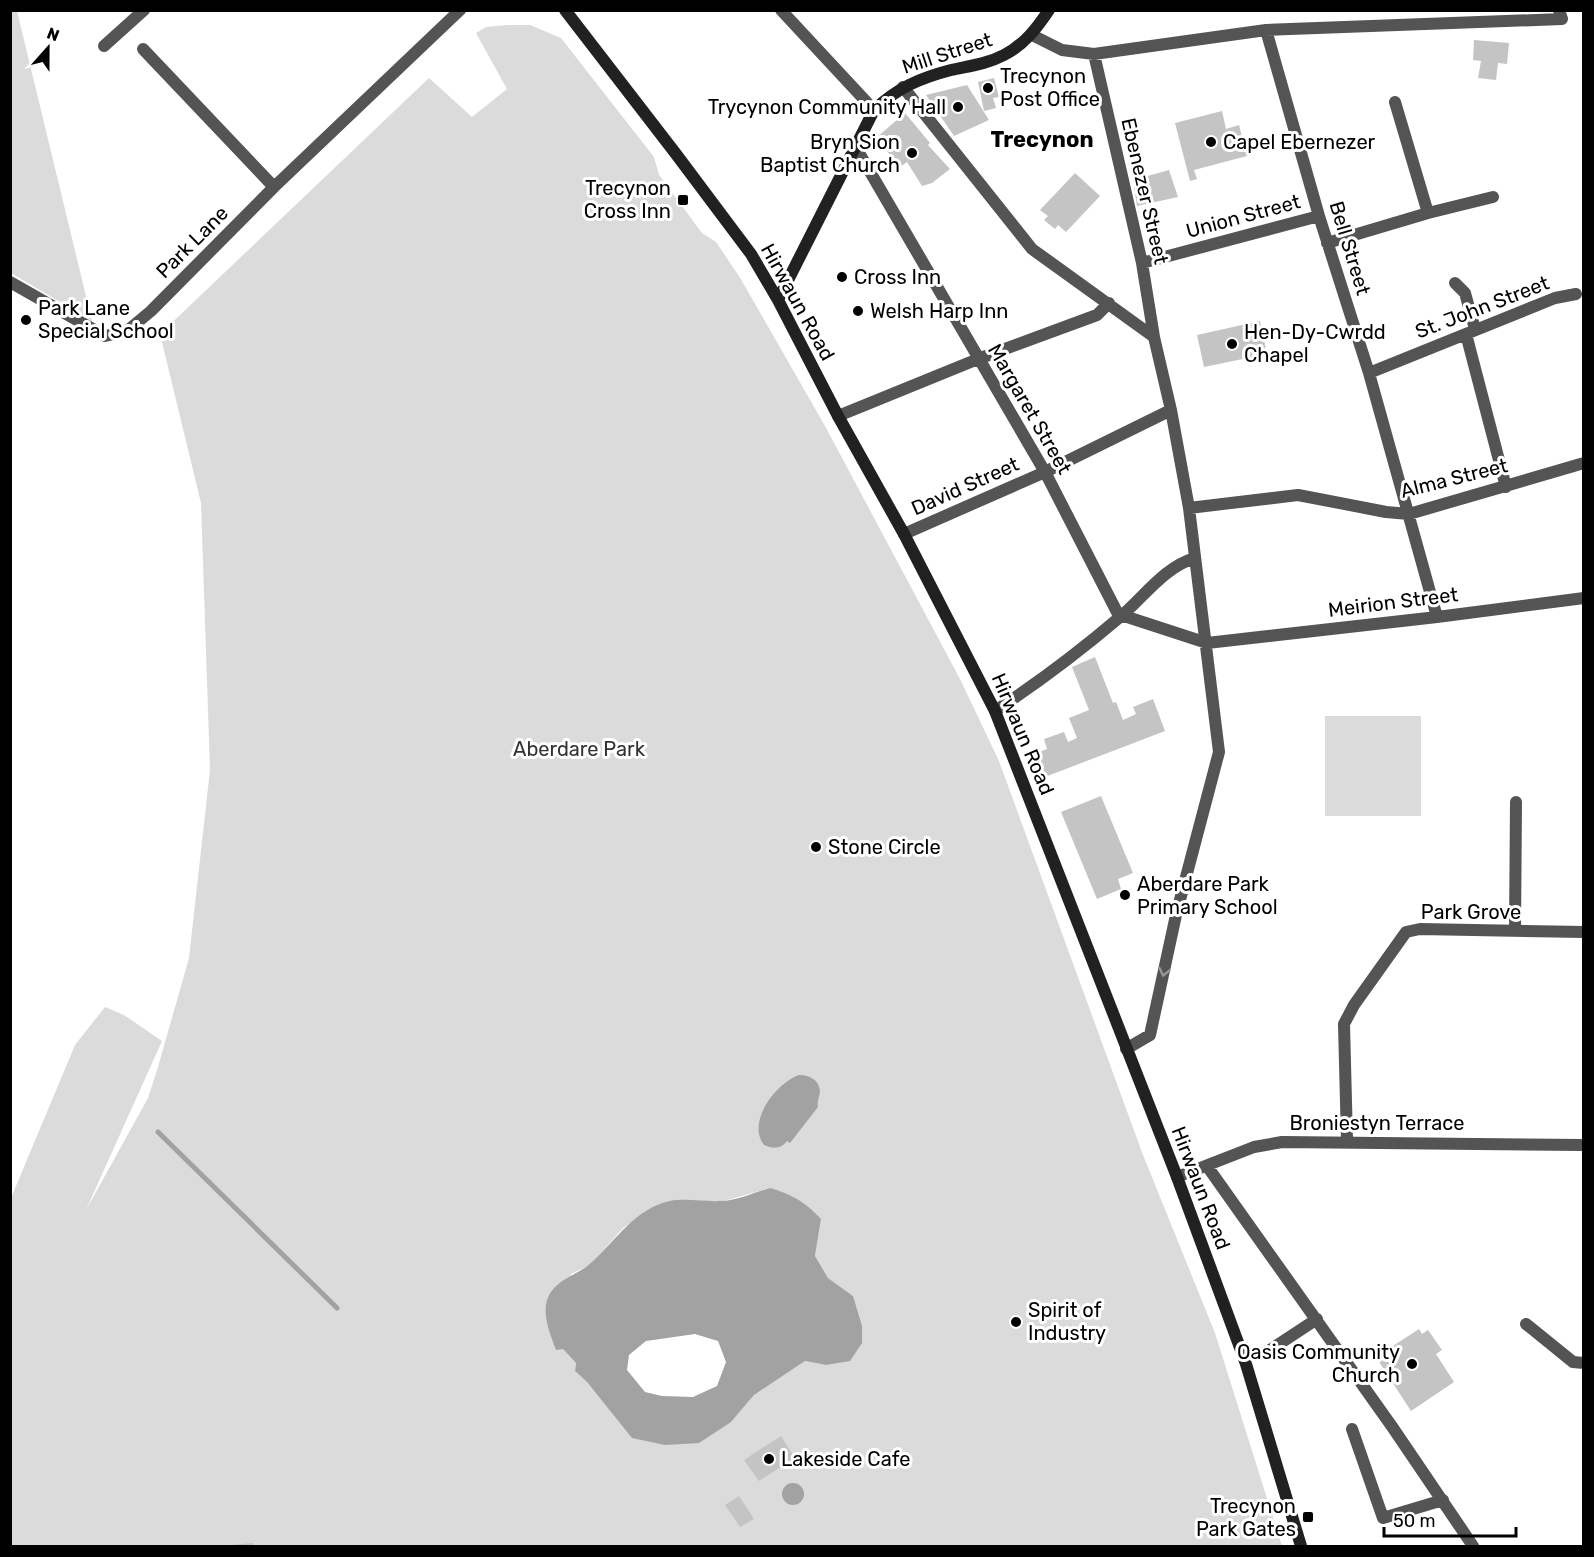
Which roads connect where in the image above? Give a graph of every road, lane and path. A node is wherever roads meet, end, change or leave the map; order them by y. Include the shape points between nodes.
1 (144, 10) edge
2 (460, 10) edge
3 (565, 10) edge
4 (781, 10) edge
5 (1049, 10) edge
6 (1561, 15) edge
7 (1266, 30) junction
8 (1032, 34) junction
9 (104, 46) dead end
10 (143, 49) dead end
11 (1094, 54) junction
12 (903, 87) junction
13 (1395, 102) dead end
14 (874, 110) junction
15 (855, 146) junction
16 (274, 187) junction
17 (1493, 197) dead end
18 (1428, 213) junction
19 (1318, 216) junction
20 (1327, 243) junction
21 (1142, 263) junction
22 (10, 282) edge
23 (1455, 283) dead end
24 (1576, 294) dead end
25 (778, 300) junction
26 (1108, 303) junction
27 (1470, 331) junction
28 (1154, 337) junction
29 (978, 359) junction
30 (1369, 373) junction
31 (1171, 410) junction
32 (838, 416) junction
33 (1584, 463) edge
34 (1045, 472) junction
35 (1506, 487) junction
36 (1189, 508) junction
37 (1408, 514) junction
38 (904, 534) junction
39 (1195, 558) junction
40 (1584, 598) edge
41 (1122, 615) junction
42 (1437, 617) junction
43 (1207, 643) junction
44 (995, 711) junction
45 (1516, 802) dead end
46 (1515, 931) junction
47 (1584, 932) edge
48 (1126, 1049) junction
49 (1347, 1141) junction
50 (1584, 1145) edge
51 (1207, 1166) junction
52 (1177, 1177) junction
53 (1317, 1319) junction
54 (1526, 1324) dead end
55 (1267, 1352) dead end
56 (1584, 1363) edge
57 (1352, 1429) dead end
58 (1443, 1500) junction
59 (1300, 1546) edge
60 (1473, 1546) edge

1 - 9 street
2 - 16 street, Park Lane
3 - 25 main road, Hirwaun Road via 737,236
4 - 14 street
5 - 8 main road, Mill Street
6 - 7 street
7 - 11 street
7 - 19 street, Bell Street
8 - 11 street via 1062,50
8 - 12 main road, Mill Street via 996,59 932,75
10 - 16 street
11 - 21 street, Ebenezer Street
12 - 14 main road, Mill Street
12 - 26 street via 1032,249
13 - 18 street
14 - 15 main road, Mill Street
15 - 25 main road, Mill Street
15 - 29 street, Margaret Street
16 - 22 street, Park Lane via 127,331 105,336
17 - 18 street
18 - 20 street
19 - 20 street, Bell Street
19 - 21 street, Union Street
20 - 30 street, Bell Street
21 - 28 street, Ebenezer Street
23 - 27 street via 1465,293
24 - 27 street, St. John Street via 1555,298
25 - 32 main road, Hirwaun Road
26 - 28 street
26 - 29 street via 1097,315
27 - 30 street, St. John Street
27 - 35 street
28 - 31 street, Ebenezer Street
29 - 32 street
29 - 34 street, Margaret Street
30 - 37 street, Bell Street
31 - 34 street, David Street
31 - 36 street, Ebenezer Street
32 - 38 main road, Hirwaun Road
33 - 35 street, Alma Street
34 - 38 street, David Street
34 - 41 street, Margaret Street via 1118,614
35 - 37 street, Alma Street
36 - 37 street, Alma Street via 1298,495
36 - 39 street, Ebenezer Street
37 - 42 street, Bell Street
38 - 44 main road, Hirwaun Road
39 - 41 street via 1171,569
39 - 43 street, Ebenezer Street
40 - 42 street, Meirion Street
41 - 43 street
41 - 44 street via 1058,669
42 - 43 street, Meirion Street
43 -> 48 street, Ebenezer Street via 1219,752 1176,915 1150,1035
44 - 48 main road, Hirwaun Road
45 - 46 street
46 - 47 street, Park Grove
46 - 49 street, Park Grove via 1406,932 1344,1024
48 - 52 main road, Hirwaun Road
49 - 50 street, Broniestyn Terrace
49 - 51 street, Broniestyn Terrace via 1282,1142 1254,1147
51 - 52 street, Broniestyn Terrace
51 - 53 street
52 - 59 main road, Hirwaun Road via 1246,1364
53 - 55 street
53 - 58 street
54 - 56 street via 1573,1362
57 - 58 street via 1383,1518
58 - 60 street

